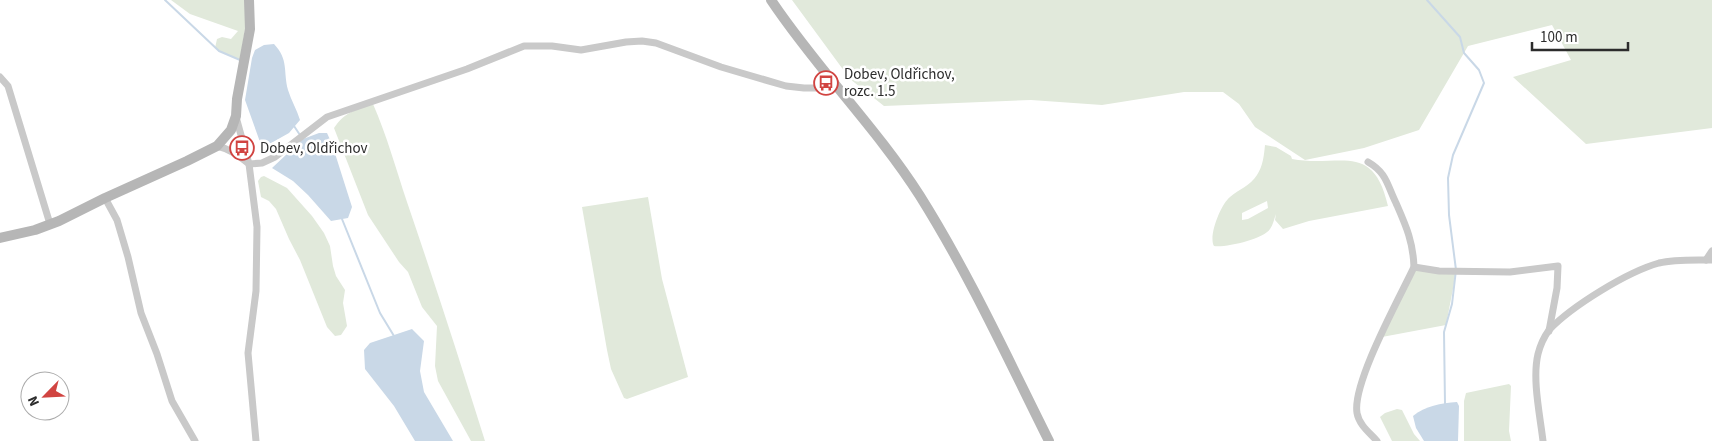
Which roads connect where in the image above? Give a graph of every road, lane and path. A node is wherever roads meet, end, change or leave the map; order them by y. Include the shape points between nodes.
1 (249, 0) edge
2 (771, 0) edge
3 (0, 77) edge
4 (833, 83) junction
5 (236, 116) junction
6 (217, 146) junction
7 (1368, 162) dead end
8 (249, 164) junction
9 (105, 198) junction
10 (50, 224) junction
11 (0, 238) edge
12 (1712, 251) edge
13 (1709, 260) edge
14 (1414, 267) junction
15 (1549, 331) junction
16 (195, 441) edge
17 (256, 441) edge
18 (1049, 441) edge
19 (1377, 441) edge
20 (1543, 441) edge

1 - 5 main road via 250,28
2 - 4 main road
3 - 10 street via 8,86
4 - 8 street via 820,88 786,86 642,41 581,50 524,46 328,117 275,157
4 - 18 main road via 887,148 920,196 959,263
5 - 6 main road via 231,130
5 - 8 street
6 - 8 street via 239,155
6 - 9 main road
7 - 14 street via 1383,173 1388,182 1409,232
8 - 17 street via 257,227 256,291 248,353
9 - 10 main road
9 - 16 street via 117,220 141,313 172,402
10 - 11 main road
12 - 13 street
13 - 15 street via 1661,262 1640,269 1580,305
14 - 15 street via 1439,271 1510,272 1558,266
14 - 19 street via 1383,328 1357,401 1360,421
15 - 20 street via 1537,361

